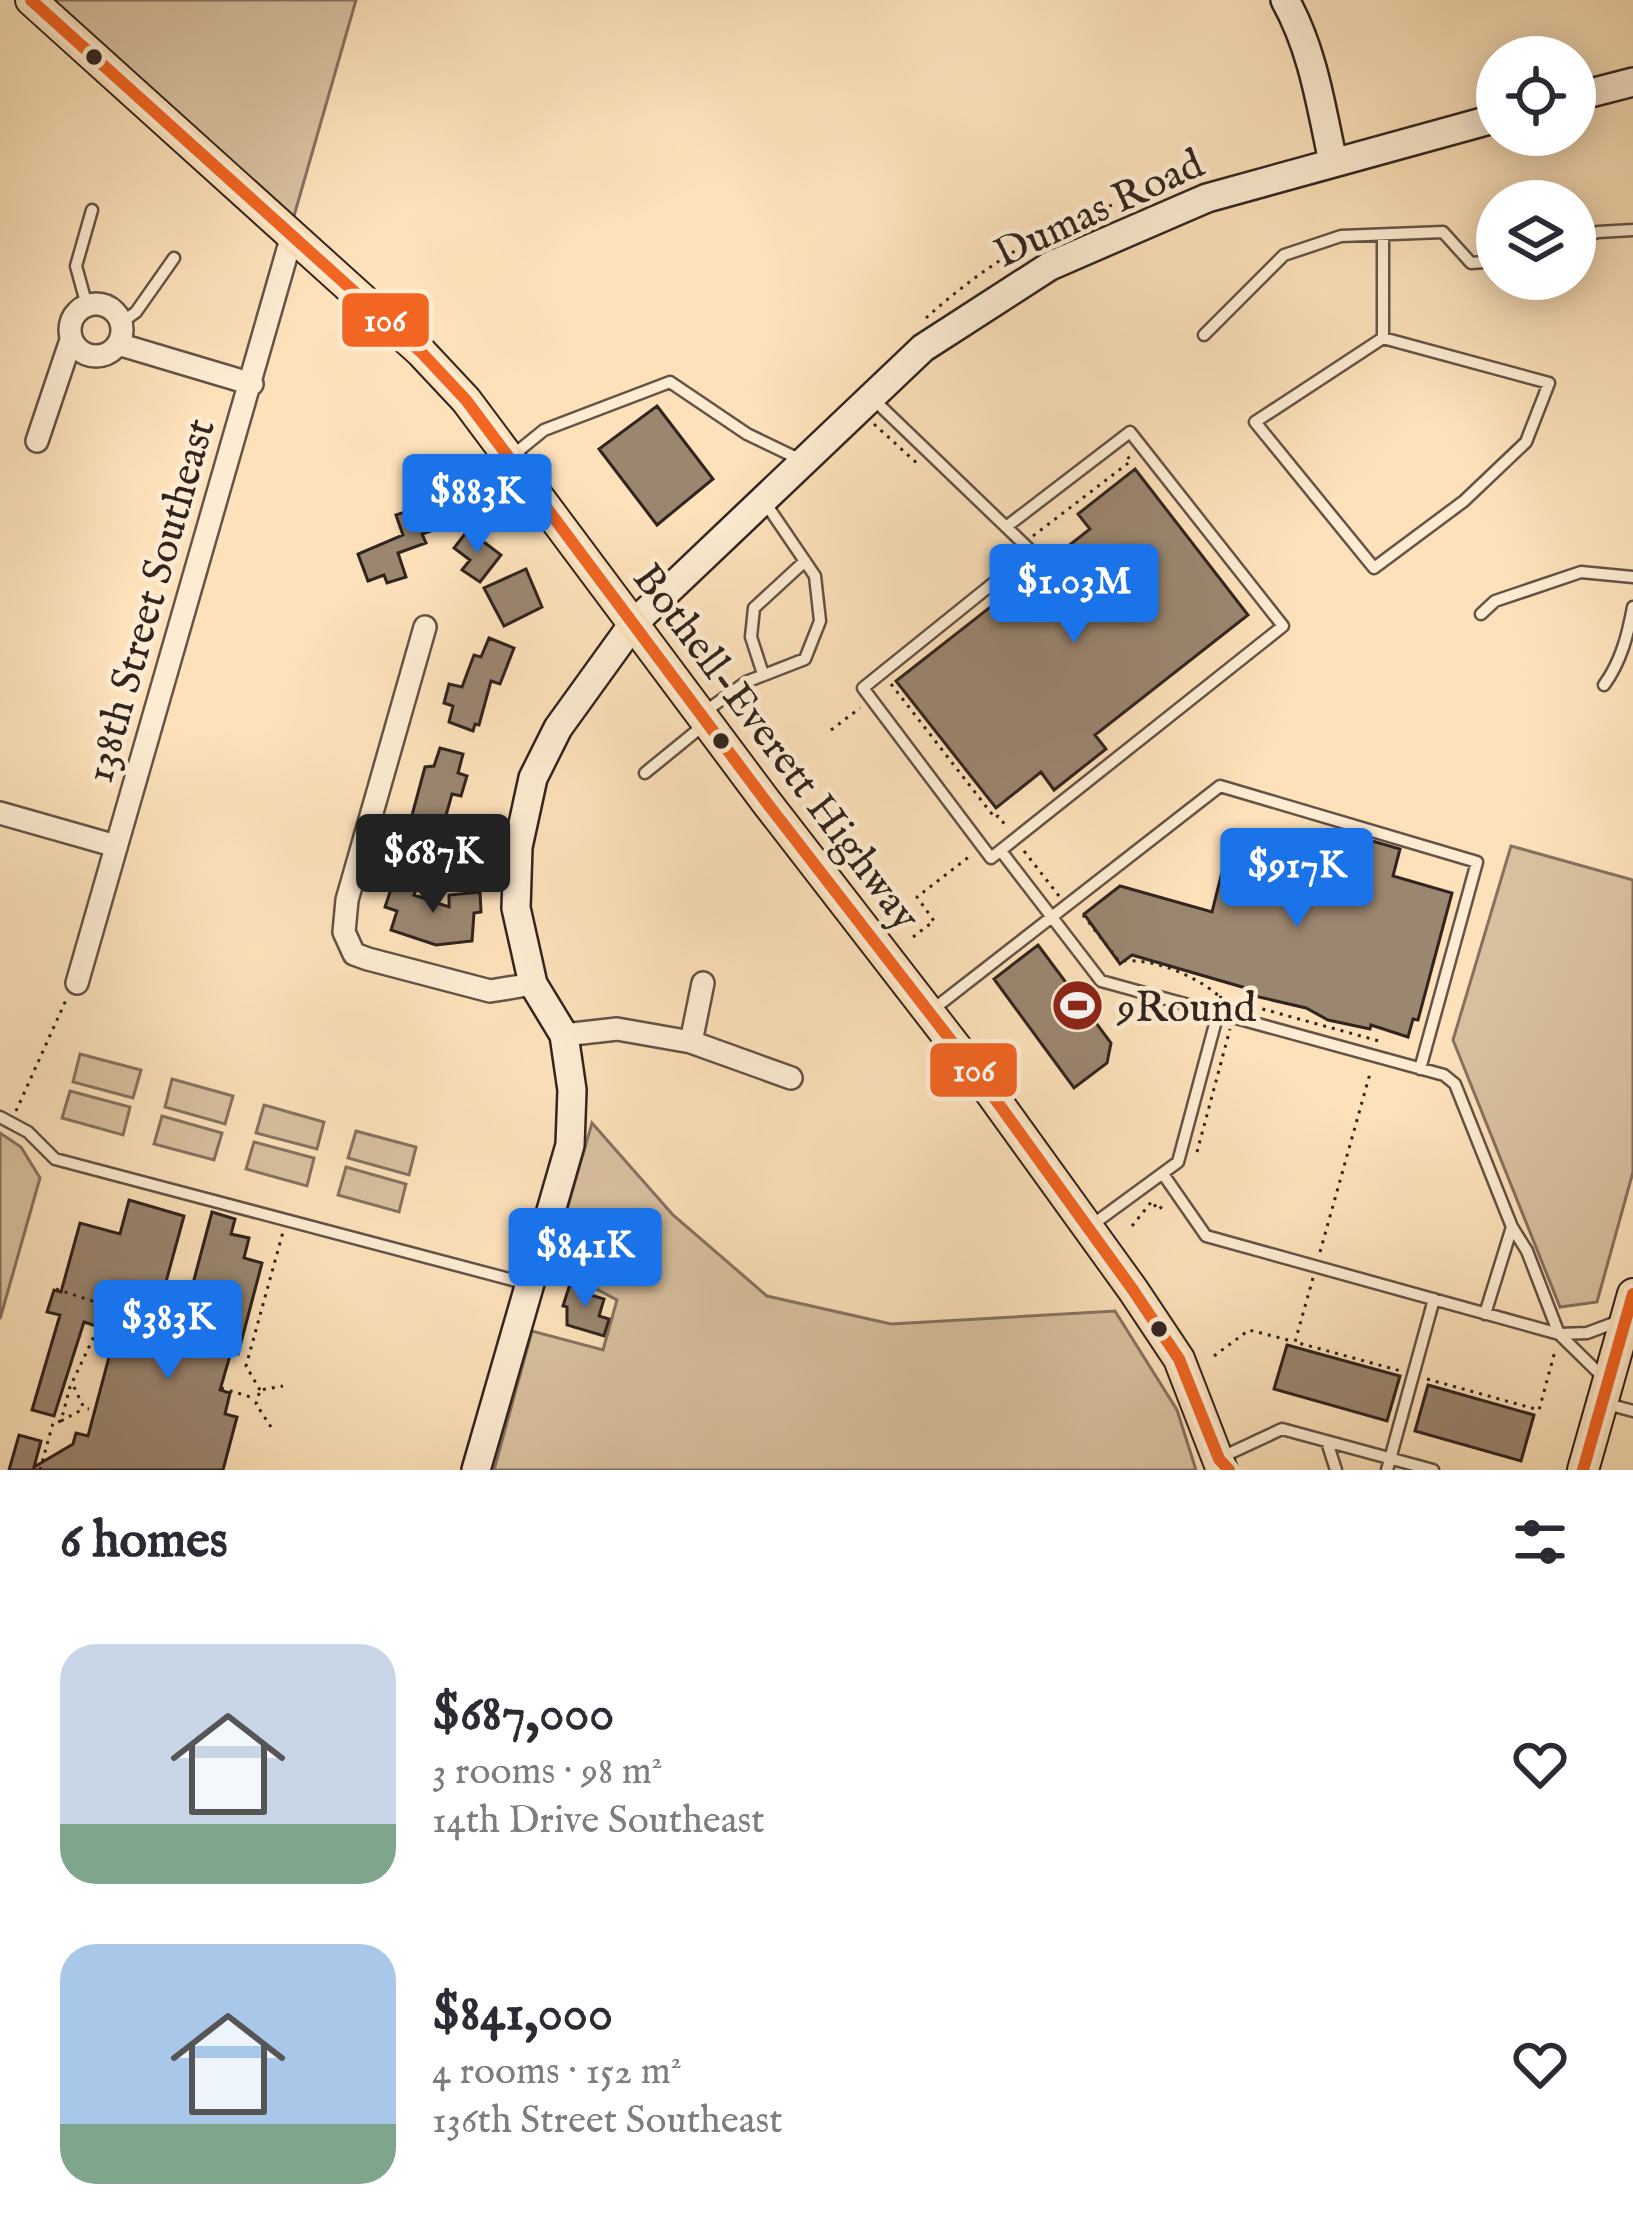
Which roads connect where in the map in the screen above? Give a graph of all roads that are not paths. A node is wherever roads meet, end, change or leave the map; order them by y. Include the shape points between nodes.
1 (31, 0) edge
2 (1285, 0) edge
3 (1633, 82) edge
4 (1596, 92) edge
5 (1476, 124) edge
6 (1333, 163) junction
7 (92, 210) dead end
8 (1633, 230) edge
9 (1596, 235) edge
10 (1383, 236) junction
11 (291, 239) junction
12 (174, 258) dead end
13 (1476, 263) edge
14 (87, 306) junction
15 (119, 334) junction
16 (1204, 334) dead end
17 (1383, 338) junction
18 (71, 340) junction
19 (252, 384) junction
20 (871, 410) junction
21 (37, 441) dead end
22 (509, 458) junction
23 (801, 460) junction
24 (762, 498) junction
25 (1006, 527) junction
26 (805, 561) junction
27 (1633, 577) edge
28 (1633, 607) edge
29 (1481, 614) dead end
30 (633, 624) junction
31 (425, 627) dead end
32 (763, 674) junction
33 (1604, 685) dead end
34 (705, 718) junction
35 (645, 773) dead end
36 (0, 813) edge
37 (116, 846) junction
38 (1001, 851) junction
39 (1053, 918) junction
40 (77, 983) road end
41 (703, 983) dead end
42 (533, 984) junction
43 (928, 1014) junction
44 (1222, 1014) junction
45 (564, 1035) junction
46 (691, 1042) junction
47 (1420, 1069) junction
48 (790, 1078) dead end
49 (5, 1120) edge
50 (1163, 1174) junction
51 (1512, 1227) junction
52 (1088, 1228) junction
53 (528, 1284) junction
54 (1434, 1299) junction
55 (1631, 1303) edge
56 (1485, 1314) junction
57 (1559, 1334) junction
58 (1614, 1399) edge
59 (1327, 1442) junction
60 (1389, 1464) edge
61 (1223, 1466) edge
62 (476, 1470) edge
63 (1336, 1470) edge
64 (1433, 1470) edge
65 (1583, 1470) edge

1 - 11 main road, Bothell-Everett Highway
2 - 6 street via 1302,29
3 - 4 street
5 - 6 street, Dumas Road
6 - 20 street, Dumas Road via 1207,198 1050,266 923,348
7 - 14 lane via 76,266
8 - 9 lane
10 - 13 lane via 1443,232
10 - 16 lane via 1341,236 1284,255
10 - 17 lane
11 - 19 street, 138th Street Southeast
11 - 22 main road, Bothell-Everett Highway via 421,352
12 - 15 lane
14 - 15 street via 107,307
14 - 18 street via 71,322
15 - 18 street via 98,356
15 - 19 street
17 - 17 lane via 1549,383 1526,442 1464,501 1373,568 1256,422
18 - 21 street
19 - 37 street, 138th Street Southeast
20 - 23 street, Dumas Road
20 - 25 lane
22 - 23 lane via 544,430 670,382
22 - 30 main road, Bothell-Everett Highway
23 - 24 street, Dumas Road
24 - 26 lane
24 - 30 street, Dumas Road
25 - 38 lane via 1028,554 863,688 991,858
25 - 38 lane via 1125,432 1133,434 1283,626
26 - 32 lane via 754,608
26 - 32 lane via 820,620 805,659
27 - 29 lane via 1581,572 1495,601
28 - 33 lane
30 - 34 main road, Bothell-Everett Highway
30 - 42 street, Dumas Road via 558,728 533,778 515,908
31 - 42 street via 344,932 354,954 368,959 490,991
32 - 34 lane
34 - 35 lane
34 - 43 main road, Bothell-Everett Highway
36 - 37 street
37 - 40 street, 138th Street Southeast
38 - 39 lane
39 - 43 lane
39 - 44 lane via 1101,981
39 - 47 lane via 1220,786 1477,862
41 - 46 street
42 - 45 street, Dumas Road
43 - 52 main road, Bothell-Everett Highway
44 - 47 lane
44 - 50 lane via 1178,1162
45 - 46 street via 617,1028
45 - 53 street via 570,1145
46 - 48 street
47 - 51 lane via 1455,1084
49 - 53 lane via 55,1159
50 - 52 lane
50 - 54 lane via 1206,1235
51 - 56 lane
51 - 57 lane
52 - 61 main road, Bothell-Everett Highway via 1180,1360
53 - 62 street
54 - 56 lane
54 - 60 lane
55 - 57 lane via 1587,1333
55 - 58 main road
56 - 57 lane
57 - 58 lane
58 - 65 main road
59 - 60 lane
59 - 61 lane via 1282,1429
59 - 63 lane
60 - 64 lane

